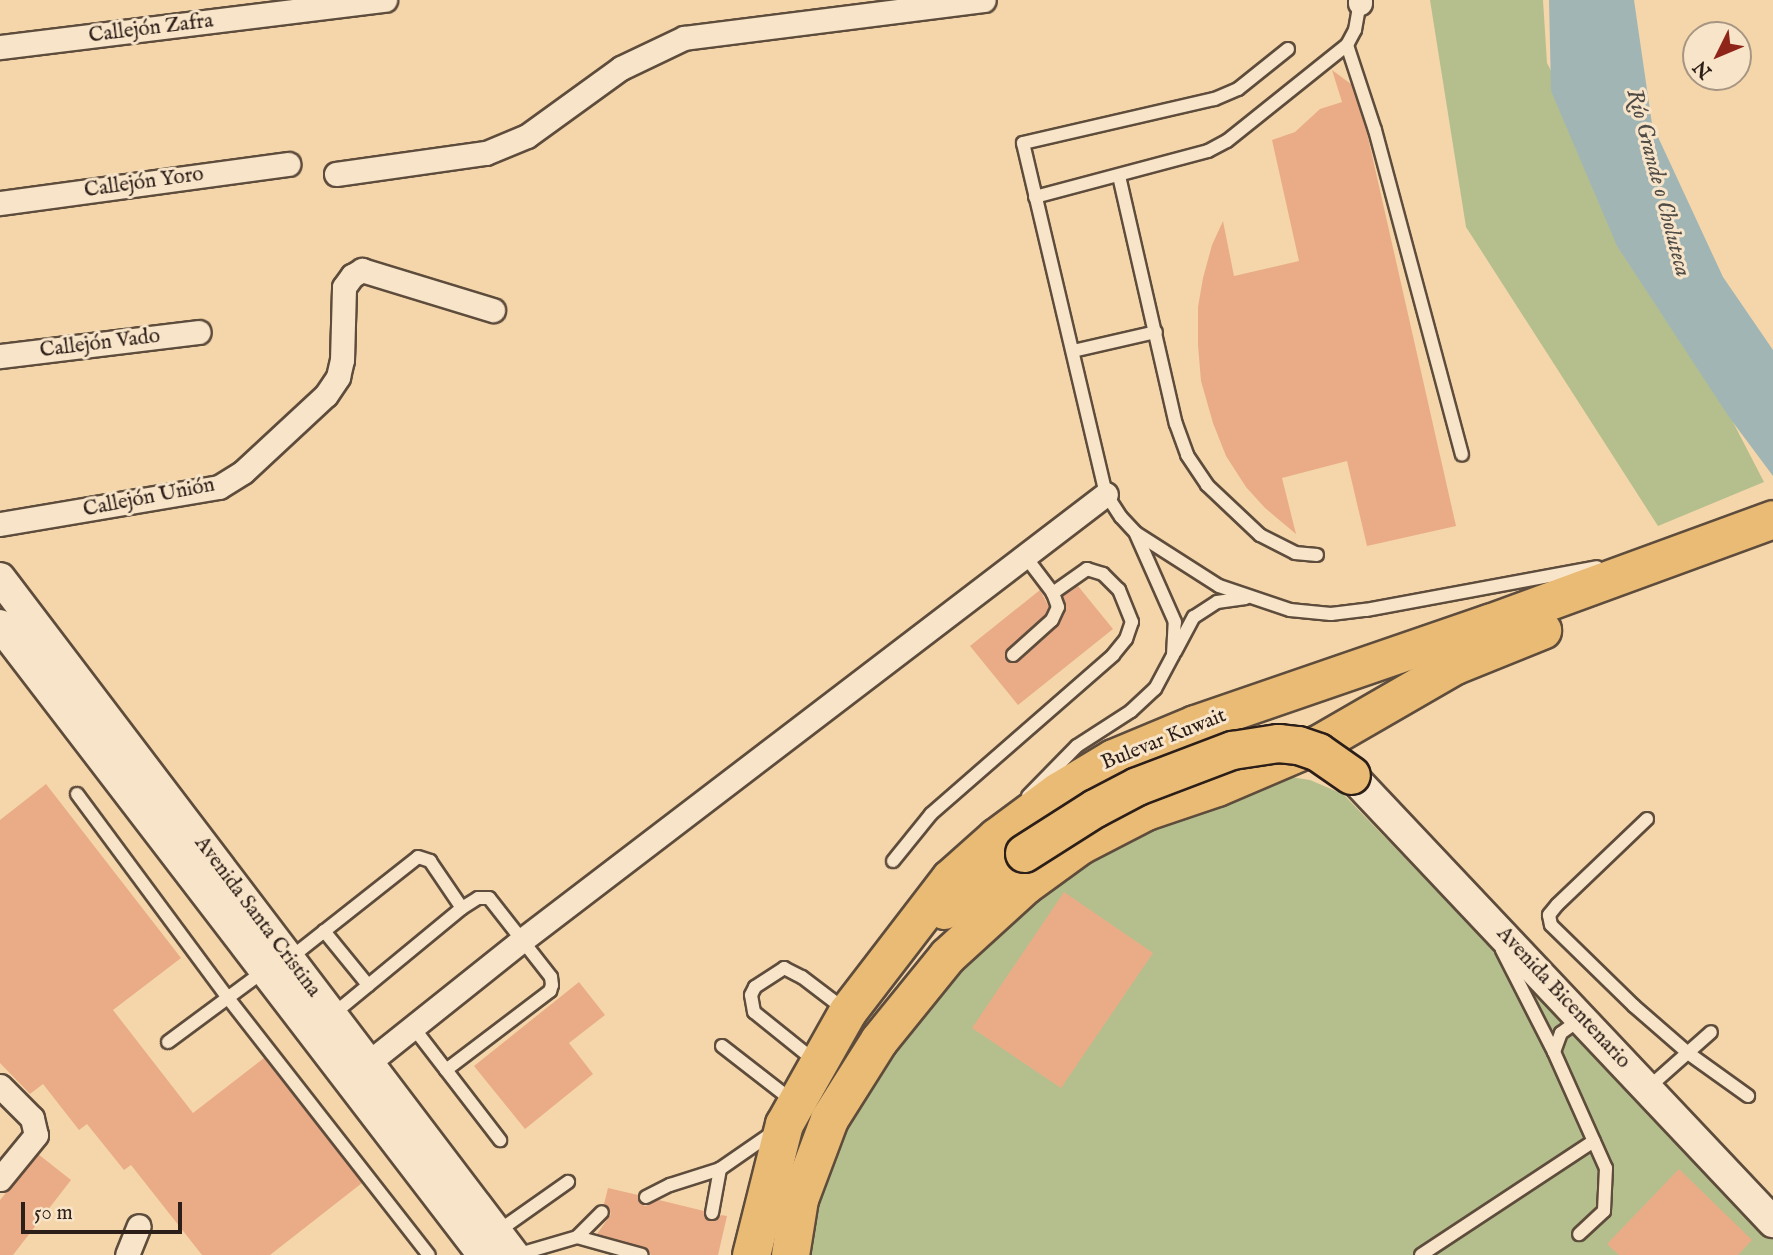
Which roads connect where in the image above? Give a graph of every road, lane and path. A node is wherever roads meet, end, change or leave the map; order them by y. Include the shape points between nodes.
1 (385, 0) edge
2 (984, 0) edge
3 (1360, 2) edge
4 (1347, 45) junction
5 (0, 47) edge
6 (1288, 49) dead end
7 (288, 164) dead end
8 (336, 174) dead end
9 (1119, 176) junction
10 (1035, 197) junction
11 (0, 202) edge
12 (494, 310) dead end
13 (200, 332) dead end
14 (1156, 332) junction
15 (1073, 352) junction
16 (0, 356) edge
17 (1462, 455) dead end
18 (1106, 494) junction
19 (1773, 519) edge
20 (0, 524) edge
21 (1136, 533) junction
22 (1773, 546) edge
23 (1713, 549) junction
24 (1317, 555) dead end
25 (1026, 556) junction
26 (0, 578) edge
27 (1053, 593) junction
28 (1247, 598) junction
29 (12, 634) edge
30 (1013, 655) dead end
31 (1173, 655) junction
32 (1292, 690) junction
33 (1221, 716) junction
34 (1318, 744) junction
35 (1248, 774) junction
36 (1351, 775) joint
37 (76, 794) dead end
38 (1647, 819) dead end
39 (1009, 852) junction
40 (894, 861) dead end
41 (462, 908) junction
42 (1483, 913) junction
43 (324, 931) junction
44 (521, 942) junction
45 (947, 956) junction
46 (277, 965) junction
47 (368, 985) junction
48 (228, 998) junction
49 (847, 1012) junction
50 (332, 1015) junction
51 (413, 1027) junction
52 (1592, 1028) junction
53 (1711, 1032) dead end
54 (167, 1042) dead end
55 (722, 1046) dead end
56 (1554, 1052) junction
57 (1688, 1054) junction
58 (368, 1063) junction
59 (818, 1063) junction
60 (446, 1070) junction
61 (0, 1086) edge
62 (1648, 1088) junction
63 (1748, 1096) dead end
64 (790, 1114) junction
65 (500, 1140) dead end
66 (1594, 1141) junction
67 (720, 1169) junction
68 (0, 1179) edge
69 (568, 1182) dead end
70 (646, 1197) dead end
71 (602, 1212) dead end
72 (712, 1213) dead end
73 (1773, 1222) edge
74 (139, 1226) dead end
75 (1579, 1234) dead end
76 (577, 1237) junction
77 (503, 1249) edge
78 (127, 1255) edge
79 (429, 1255) edge
80 (642, 1255) edge
81 (751, 1255) edge
82 (790, 1255) edge
83 (1421, 1255) edge

1 - 5 street, Callejón Zafra
2 - 8 street via 684,38 621,68 527,136 486,153
3 - 4 lane
4 - 9 lane via 1227,141 1208,151
4 - 17 lane via 1375,130
6 - 10 lane via 1238,89 1214,99 1023,143
7 - 11 street, Callejón Yoro
9 - 10 lane
9 - 14 lane
10 - 15 lane
12 - 20 street, Callejón Unión via 362,270 344,287 338,377 326,395 243,472 219,487
13 - 16 street, Callejón Vado
14 - 15 lane
14 - 24 lane via 1176,425 1187,455 1207,485 1260,535 1295,553
15 - 18 lane
18 - 21 lane
18 - 25 street
19 - 23 main road, Bulevar Kuwait
21 - 28 lane via 1219,586
21 - 31 lane via 1175,622
22 - 23 main road, Bulevar Kuwait
23 - 28 lane via 1331,614 1290,610
23 - 32 main road, Bulevar Kuwait
23 - 34 main road, Bulevar Kuwait via 1455,665
25 - 27 lane
25 - 44 street
26 - 29 street, Avenida Santa Cristina
27 - 30 lane via 1058,607 1052,620
27 - 40 lane via 1087,569 1103,574 1119,590 1132,622 1126,639 932,814
28 - 31 lane via 1217,602 1194,617
29 - 46 street, Avenida Santa Cristina
31 - 39 lane via 1155,689 1131,712 1077,746 1039,782
32 - 33 main road, Bulevar Kuwait
32 - 34 main road via 1284,707 1287,726 1300,740
33 - 35 main road via 1241,723 1254,740 1255,761
33 - 39 main road, Bulevar Kuwait via 1113,758 1058,791
34 - 35 main road, Bulevar Kuwait
35 - 45 main road, Bulevar Kuwait via 1146,811 1080,845 1024,885
36 - 39 main road, bridge via 1318,752 1298,745 1278,743 1232,750 1137,786
36 - 42 street, Avenida Bicentenario
37 - 48 lane
38 - 57 lane via 1549,915 1552,925 1570,943
39 - 45 main road
39 - 49 main road, Bulevar Kuwait via 950,878
41 - 43 lane via 430,862 418,857
41 - 44 lane via 478,898 489,898
41 - 47 lane
42 - 52 street, Avenida Bicentenario
42 - 56 lane
43 - 46 lane
43 - 47 lane
44 - 51 street
44 - 60 lane via 551,977 550,990
45 - 82 main road, Bulevar Kuwait via 879,1040 829,1119 799,1199
46 - 48 lane
46 - 50 street, Avenida Santa Cristina
46 - 77 street, Avenida Santa Cristina
47 - 50 lane
48 - 54 lane
48 - 79 lane
49 - 59 main road, Bulevar Kuwait
49 - 59 lane via 784,968 755,987 750,1000 754,1012
50 - 58 street, Avenida Santa Cristina
51 - 58 street
51 - 60 lane
52 - 56 lane via 1579,1024 1566,1028 1557,1038
52 - 62 street, Avenida Bicentenario
53 - 57 lane
55 - 64 lane
56 - 66 lane
57 - 62 lane
57 - 63 lane
58 - 77 street, Avenida Santa Cristina
59 - 64 main road, Bulevar Kuwait
60 - 65 lane
61 - 68 street via 32,1118 36,1135
62 - 73 street, Avenida Bicentenario
64 - 67 lane
64 - 81 main road, Bulevar Kuwait
66 - 75 lane via 1605,1168 1604,1211
66 - 83 lane
67 - 70 lane
67 - 72 lane
69 - 77 lane
71 - 76 lane
74 - 78 street
76 - 77 lane
76 - 80 lane

